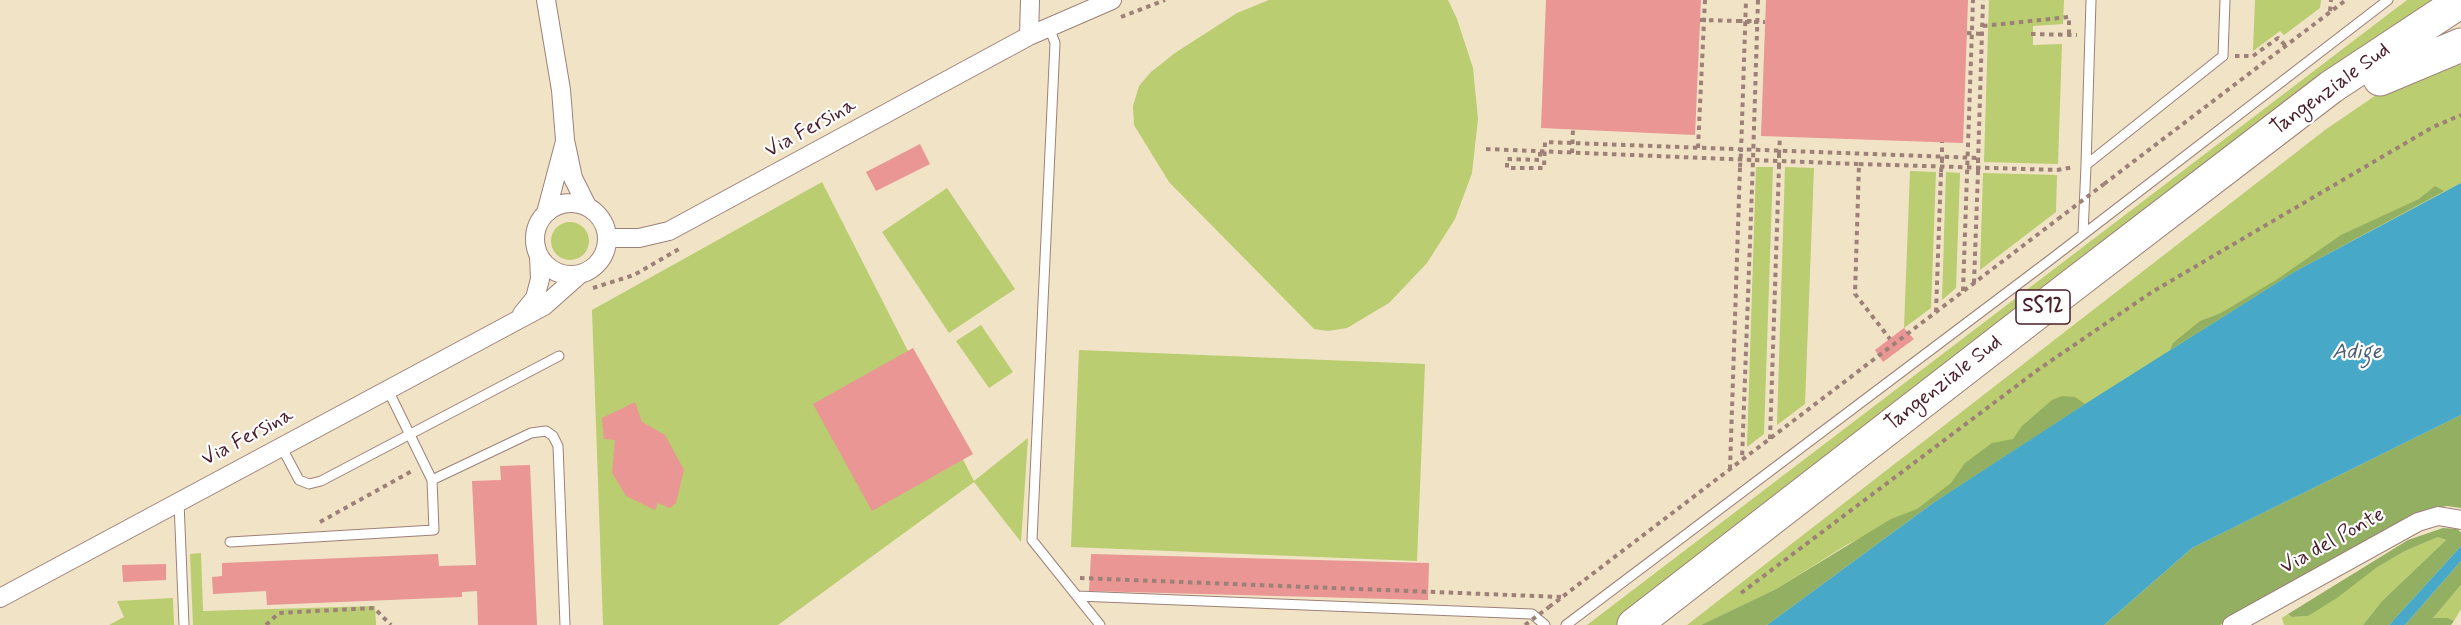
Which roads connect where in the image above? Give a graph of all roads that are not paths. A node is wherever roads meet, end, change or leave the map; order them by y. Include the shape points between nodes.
1 (546, 0) edge
2 (1030, 0) edge
3 (1112, 0) edge
4 (2091, 0) edge
5 (2225, 0) edge
6 (2388, 0) edge
7 (2461, 1) edge
8 (1049, 27) junction
9 (2461, 27) edge
10 (1029, 36) junction
11 (2461, 45) edge
12 (2380, 79) junction
13 (565, 141) junction
14 (2086, 165) junction
15 (587, 206) junction
16 (546, 213) junction
17 (2084, 234) junction
18 (607, 238) junction
19 (539, 256) junction
20 (585, 281) junction
21 (518, 318) junction
22 (559, 356) dead end
23 (387, 388) junction
24 (410, 434) junction
25 (281, 446) junction
26 (432, 480) junction
27 (179, 500) junction
28 (2461, 520) edge
29 (230, 542) dead end
30 (1077, 596) junction
31 (0, 597) edge
32 (184, 625) edge
33 (566, 625) edge
34 (1100, 625) edge
35 (1545, 625) edge
36 (1566, 625) edge
37 (1634, 625) edge
38 (1670, 625) edge
39 (2232, 625) edge

1 - 13 street, Via Fersina
2 - 10 street
3 - 8 street, Via Fersina
4 - 14 lane
5 - 14 lane via 2223,56
6 - 17 lane
7 - 37 highway, Tangenziale Sud / SS12 via 2331,87
8 - 10 street, Via Fersina
8 - 30 lane via 1055,43 1032,540
9 - 12 highway, Tangenziale Sud / SS12
10 - 18 street, Via Fersina via 669,231 639,238
11 - 12 highway
12 - 38 highway, Tangenziale Sud / SS12 via 2073,311
13 - 15 street, Via Fersina via 573,178
13 - 16 street, Via Fersina
14 - 17 lane
15 - 16 street via 565,203
15 - 18 street, Via Fersina via 602,219
16 - 19 street, Via Fersina via 536,233
17 - 36 lane
18 - 20 street, Via Fersina via 600,261
19 - 20 street via 556,272
19 - 21 street, Via Fersina via 540,279 535,298
20 - 21 street, Via Fersina
21 - 23 street, Via Fersina
22 - 24 lane
23 - 24 lane
23 - 25 street, Via Fersina
24 - 25 lane via 309,484 299,480
24 - 26 lane
25 - 27 street, Via Fersina
26 - 29 lane via 434,530
26 - 33 lane via 531,434 546,431 553,436 558,446
27 - 31 street, Via Fersina
27 - 32 lane
28 - 39 street, Via del Ponte via 2438,516 2418,522
30 - 34 lane
30 - 35 lane via 1532,614

